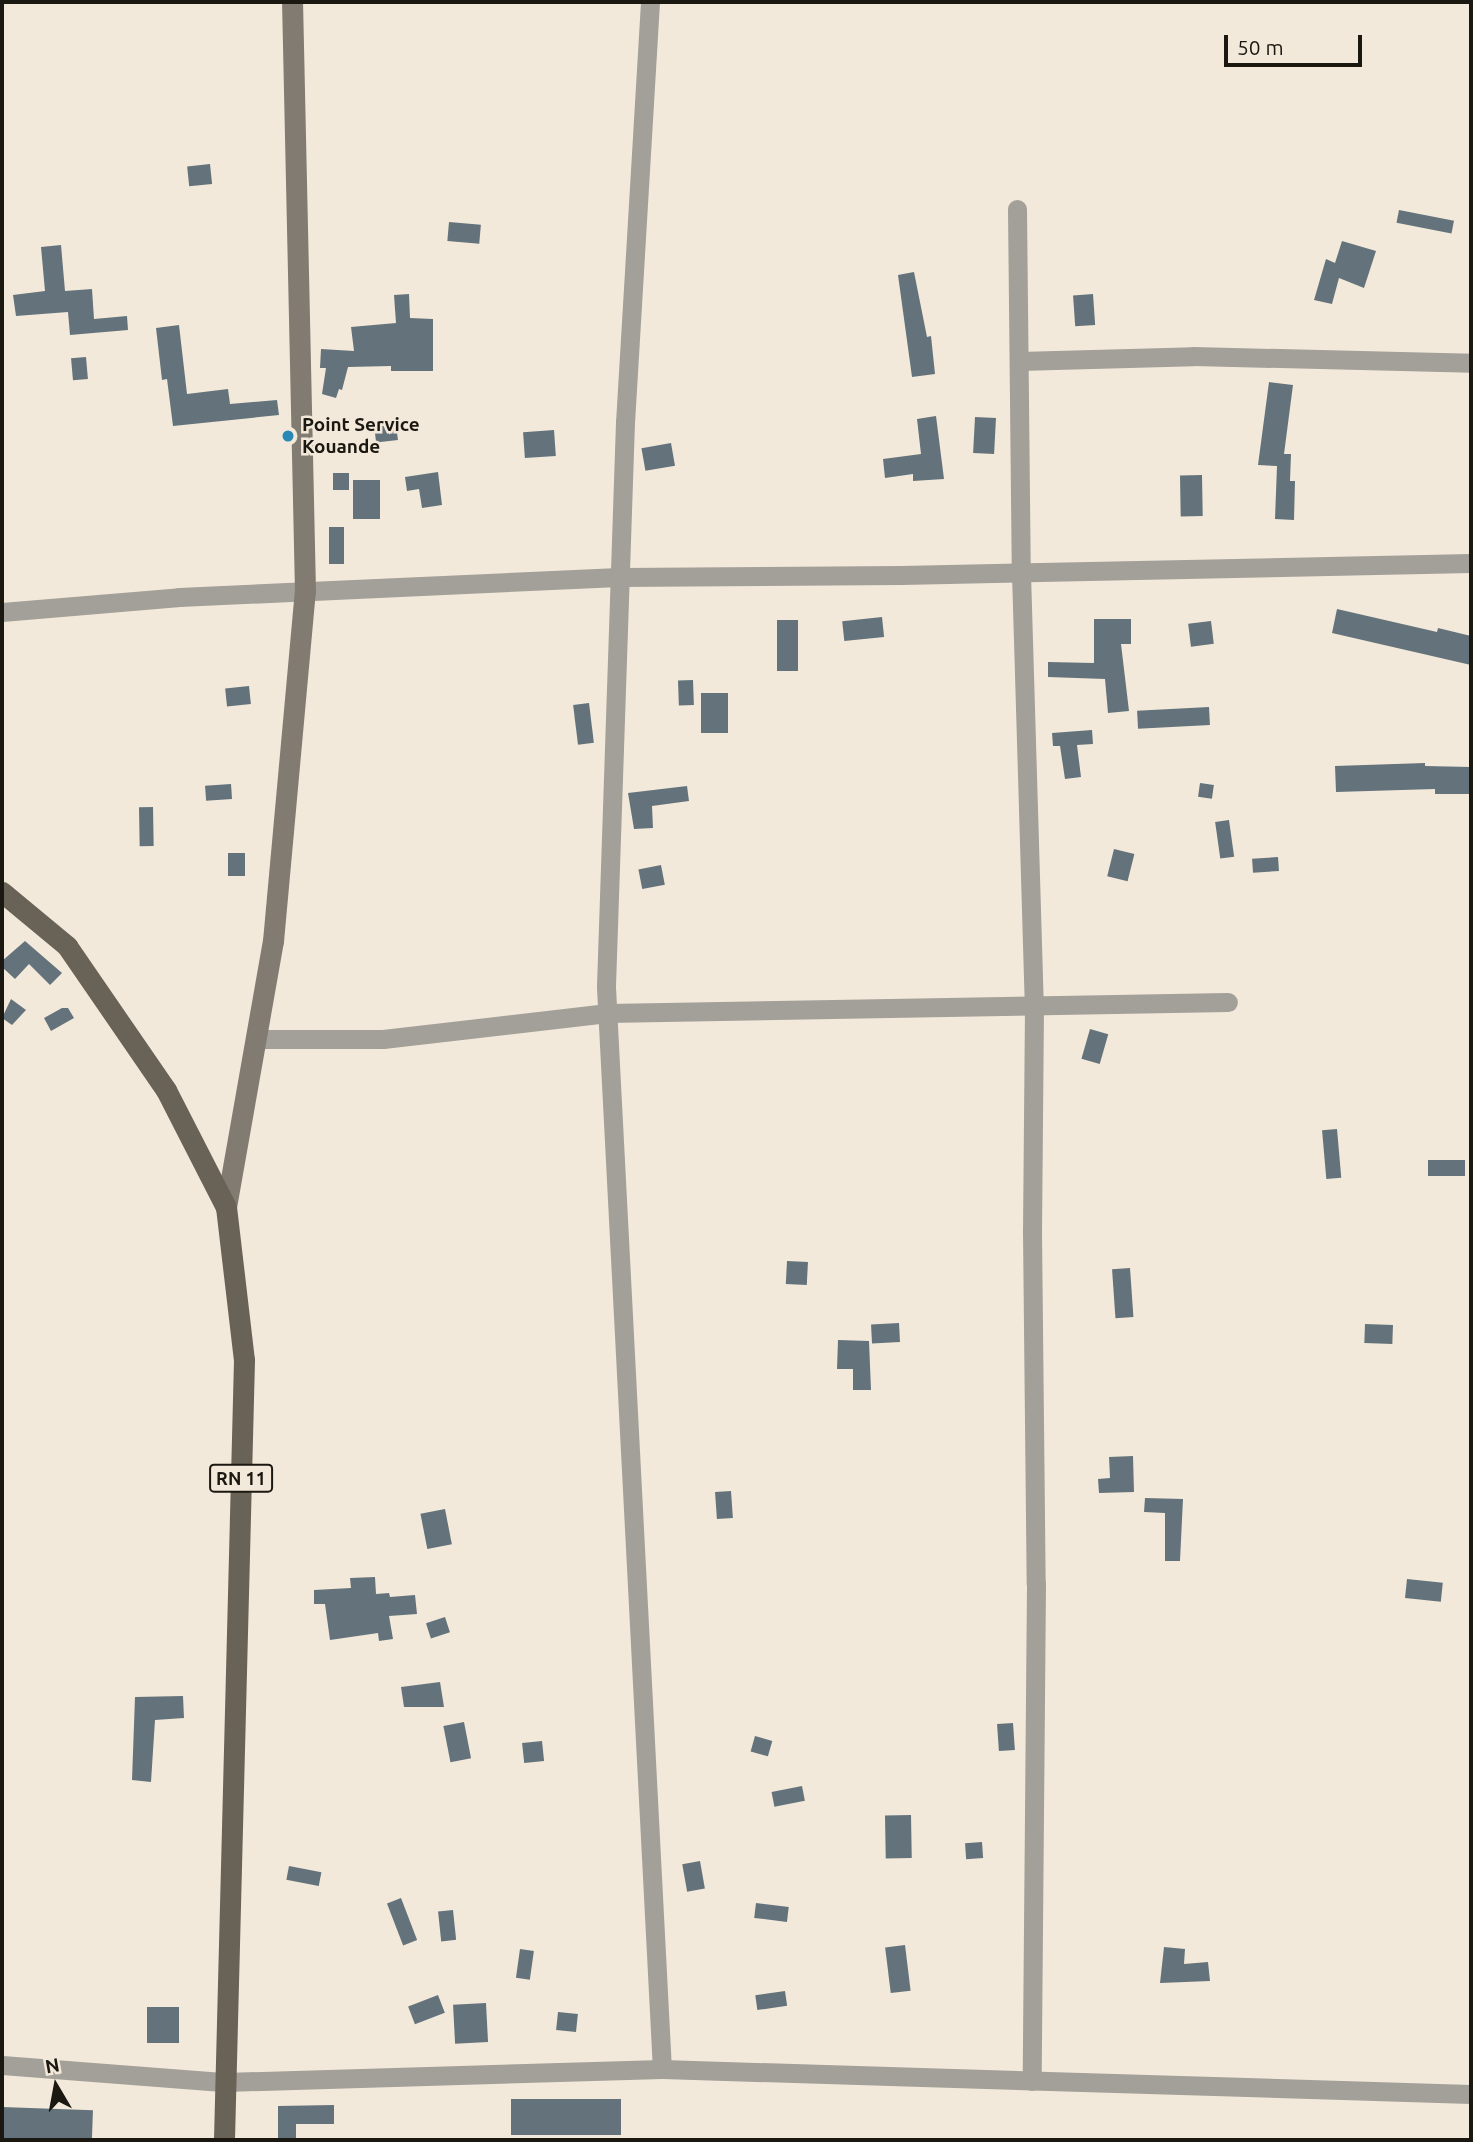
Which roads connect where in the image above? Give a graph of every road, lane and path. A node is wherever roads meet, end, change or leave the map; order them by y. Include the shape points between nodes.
1 (292, 2) edge
2 (650, 2) edge
3 (1017, 209) dead end
4 (1019, 361) junction
5 (1471, 363) edge
6 (1471, 563) edge
7 (1021, 573) junction
8 (620, 577) junction
9 (306, 591) junction
10 (2, 612) edge
11 (2, 892) edge
12 (1227, 1002) dead end
13 (1034, 1006) junction
14 (607, 1013) junction
15 (255, 1039) junction
16 (226, 1208) junction
17 (2, 2065) edge
18 (662, 2069) junction
19 (1032, 2081) junction
20 (225, 2082) junction
21 (1471, 2094) edge
22 (224, 2140) edge

1 - 9 street
2 - 8 street via 625,408
3 - 4 street
4 - 5 street via 1192,356
4 - 7 street
6 - 7 street
7 - 8 street
7 - 13 street
8 - 9 street
8 - 14 street
9 - 10 street
9 - 15 street via 273,941
11 - 16 main road, RN 11 via 67,946 166,1090
12 - 13 street
13 - 14 street
13 - 19 street
14 - 15 street via 383,1039
14 - 18 street
15 - 16 street
16 - 20 main road, RN 11 via 244,1360
17 - 20 street
18 - 19 street
18 - 20 street
19 - 21 street
20 - 22 main road, RN 11

